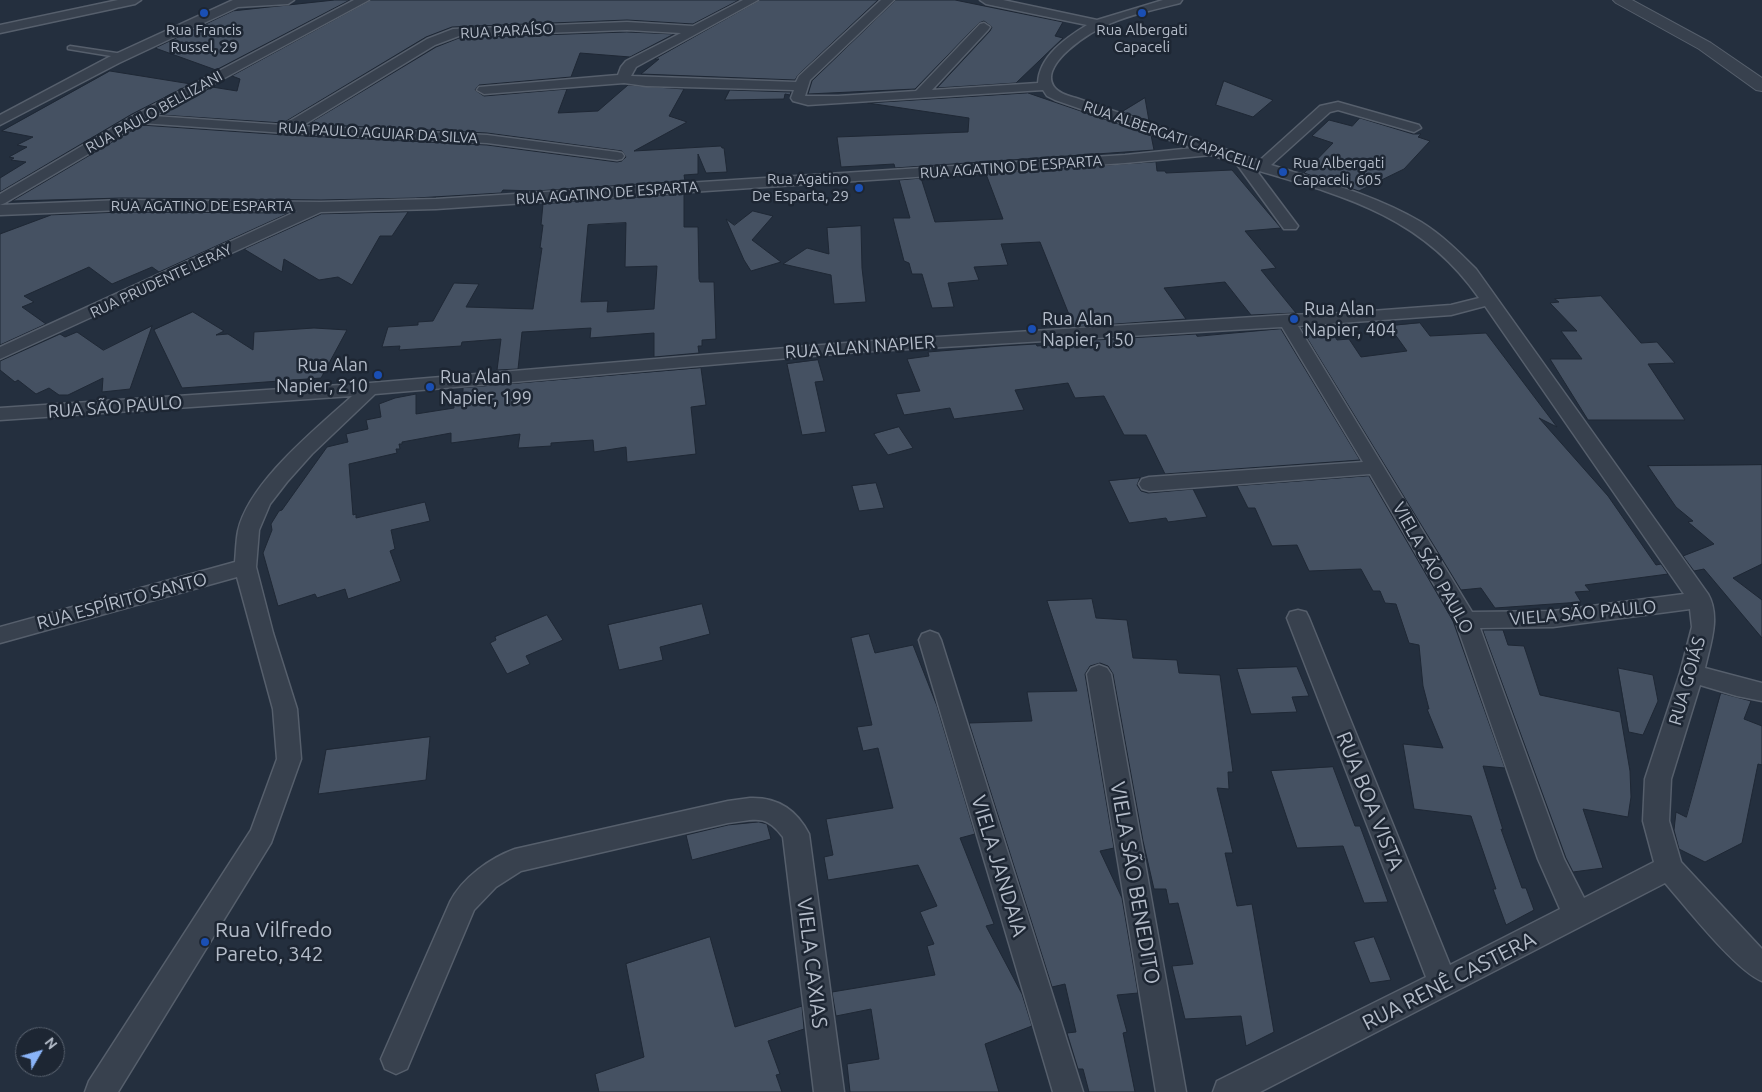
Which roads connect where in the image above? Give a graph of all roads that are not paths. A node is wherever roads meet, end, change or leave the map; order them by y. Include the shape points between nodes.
1 (135, 0) edge
2 (288, 0) edge
3 (363, 0) edge
4 (752, 0) edge
5 (888, 0) edge
6 (986, 0) edge
7 (1176, 0) edge
8 (1621, 0) edge
9 (238, 2) edge
10 (112, 3) edge
11 (1099, 24) junction
12 (984, 27) dead end
13 (0, 29) edge
14 (695, 30) junction
15 (70, 48) dead end
16 (123, 56) junction
17 (624, 79) junction
18 (800, 86) junction
19 (1046, 86) junction
20 (1762, 86) edge
21 (484, 90) dead end
22 (920, 94) junction
23 (1, 119) edge
24 (138, 119) junction
25 (1414, 128) dead end
26 (286, 129) junction
27 (1213, 150) junction
28 (617, 156) dead end
29 (1240, 159) junction
30 (1261, 167) junction
31 (0, 200) edge
32 (321, 207) junction
33 (0, 210) edge
34 (16, 211) junction
35 (0, 217) edge
36 (1290, 226) dead end
37 (1489, 300) junction
38 (1286, 320) junction
39 (0, 354) edge
40 (370, 389) junction
41 (230, 399) joint
42 (0, 414) edge
43 (1376, 467) junction
44 (1149, 484) dead end
45 (245, 567) junction
46 (1700, 600) junction
47 (1298, 618) dead end
48 (1466, 620) junction
49 (0, 635) edge
50 (930, 640) dead end
51 (1692, 673) junction
52 (1099, 674) dead end
53 (1762, 692) edge
54 (1669, 868) junction
55 (1580, 914) junction
56 (1762, 968) edge
57 (1442, 984) junction
58 (396, 1059) dead end
59 (100, 1092) edge
60 (829, 1092) edge
61 (1068, 1092) edge
62 (1171, 1092) edge
63 (1228, 1092) edge

1 - 10 street
2 - 9 street
3 - 24 street, RUA PAULO BELLIZANI
4 - 14 street
5 - 18 street
6 - 11 street
7 - 11 street
8 - 20 street via 1705,46
9 - 16 street
10 - 13 street
11 - 19 street via 1070,41 1049,65 1043,74
12 - 22 street
14 - 17 street via 631,64
14 - 26 street, RUA PARAÍSO via 627,26 457,32 431,42
15 - 16 lane
16 - 23 street
17 - 18 street
17 - 21 street
18 - 22 street via 798,98 808,102
19 - 22 street
19 - 27 street, RUA ALBERGATI CAPACELLI via 1070,101
24 - 26 street, RUA PAULO AGUIAR DA SILVA
24 - 31 street, RUA PAULO BELLIZANI
25 - 30 street via 1332,106
26 - 28 street, RUA PAULO AGUIAR DA SILVA via 487,139
27 - 29 street, RUA ALBERGATI CAPACELLI
27 - 32 street, RUA AGATINO DE ESPARTA via 1115,160 588,195
29 - 30 street, RUA ALBERGATI CAPACELLI
29 - 36 street
30 - 37 street, RUA ALBERGATI CAPACELLI via 1368,204 1415,226 1453,255
32 - 34 street, RUA AGATINO DE ESPARTA via 122,205
32 - 39 street, RUA PRUDENTE LERAY
33 - 34 street, RUA AGATINO DE ESPARTA
34 - 35 street
37 - 38 street, RUA ALAN NAPIER via 1451,310
37 - 46 street, RUA GOIÁS
38 - 40 street, RUA ALAN NAPIER via 858,347
38 - 43 street, VIELA SÃO PAULO
40 - 41 street, RUA ALAN NAPIER
40 - 45 street via 305,450 261,502 248,530
41 - 42 street, RUA SÃO PAULO
43 - 44 street
43 - 48 street, VIELA SÃO PAULO
45 - 49 street, RUA ESPÍRITO SANTO
45 - 59 street via 285,709 289,759 262,835
46 - 48 street, VIELA SĀO PAULO via 1553,619
46 - 51 street, RUA GOIÁS via 1703,627
47 - 57 street, RUA BOA VISTA
48 - 55 street, VIELA SÃO PAULO via 1551,859
50 - 61 street, VIELA JANDAIA
51 - 53 street
51 - 54 street, RUA GOIÁS via 1658,778 1656,821
52 - 62 street, VIELA SÃO BENEDITO
54 - 55 street, RUA RENÊ CASTERA
54 - 56 street, RUA GOIÁS
55 - 57 street, RUA RENÊ CASTERA
57 - 63 street, RUA RENÊ CASTERA
58 - 60 street, VIELA CAXIAS via 464,902 486,878 515,861 728,812 760,808 774,811 788,822 796,834

